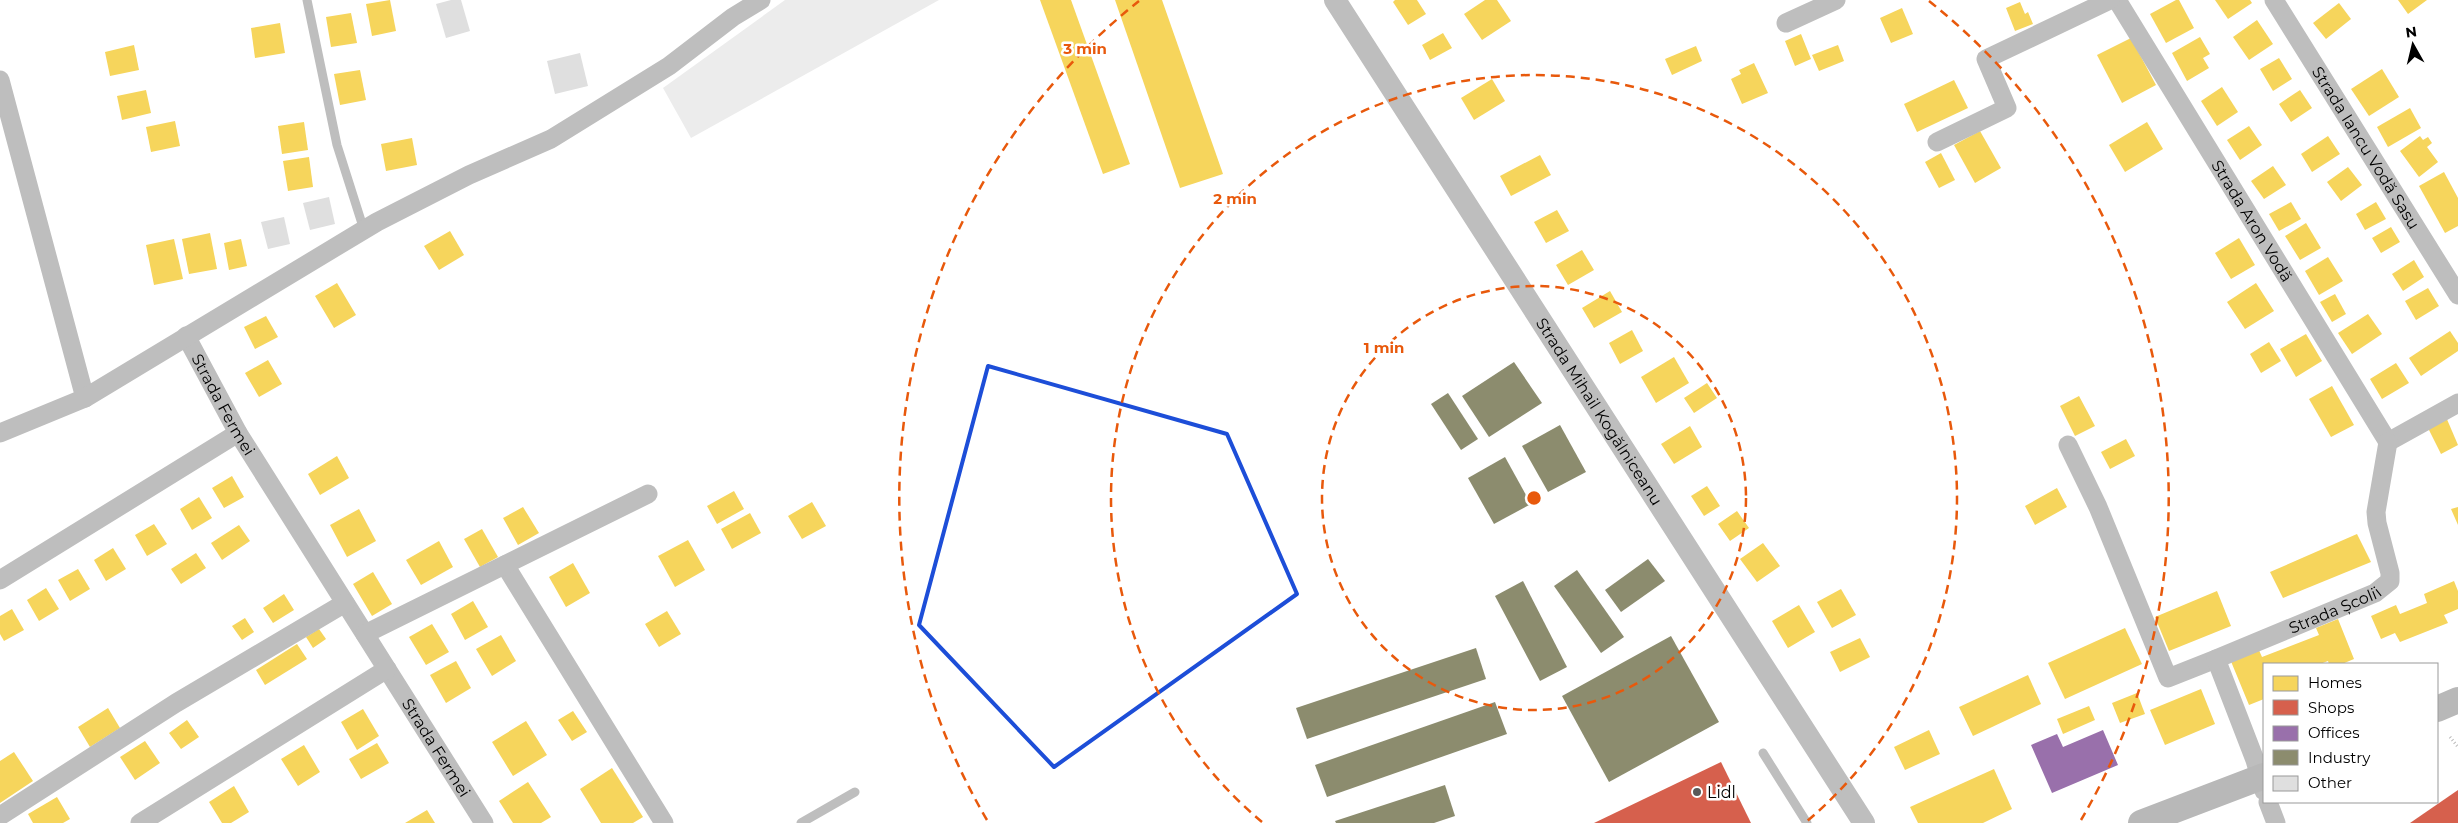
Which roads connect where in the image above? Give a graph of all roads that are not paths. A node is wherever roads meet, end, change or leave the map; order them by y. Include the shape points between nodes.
1 (307, 0) edge
2 (761, 0) edge
3 (1335, 0) edge
4 (1836, 0) edge
5 (2110, 0) edge
6 (2117, 0) edge
7 (2274, 0) edge
8 (1786, 24) dead end
9 (0, 80) edge
10 (1937, 142) dead end
11 (364, 230) junction
12 (2458, 295) edge
13 (186, 336) junction
14 (85, 398) junction
15 (2458, 403) edge
16 (0, 433) edge
17 (238, 433) junction
18 (2388, 442) junction
19 (2068, 445) dead end
20 (648, 494) dead end
21 (505, 565) junction
22 (0, 580) edge
23 (345, 603) junction
24 (365, 634) junction
25 (2216, 659) junction
26 (387, 669) junction
27 (2458, 700) edge
28 (2438, 709) edge
29 (1763, 753) dead end
30 (2263, 784) edge
31 (2263, 787) edge
32 (855, 792) dead end
33 (2269, 803) edge
34 (0, 816) edge
35 (1858, 821) edge
36 (140, 823) edge
37 (484, 823) edge
38 (664, 823) edge
39 (801, 823) edge
40 (1807, 823) edge
41 (2141, 823) edge
42 (2276, 823) edge

1 - 11 lane via 337,145
2 - 11 street, Strada Fermei via 668,66 551,139 470,175
3 - 35 street, Strada Mihail Kogălniceanu
4 - 8 street
5 - 10 street via 1986,59 2008,108
6 - 18 street, Strada Aron Vodă
7 - 12 street, Strada Iancu Vodă Sasu
9 - 14 street
11 - 13 street, Strada Fermei
13 - 14 street
13 - 17 street, Strada Fermei
14 - 16 street
15 - 18 street
17 - 22 street
17 - 23 street, Strada Fermei
18 - 25 street, Strada Școlii via 2376,512 2390,581 2375,593
19 - 25 street via 2101,515 2168,678
20 - 21 street
21 - 24 street
21 - 38 street
23 - 24 street, Strada Fermei
23 - 34 street via 176,704
24 - 26 street, Strada Fermei
25 - 30 street
26 - 36 street
26 - 37 street, Strada Fermei
27 - 28 main road
29 - 40 lane
31 - 41 main road
32 - 39 lane
33 - 42 street

